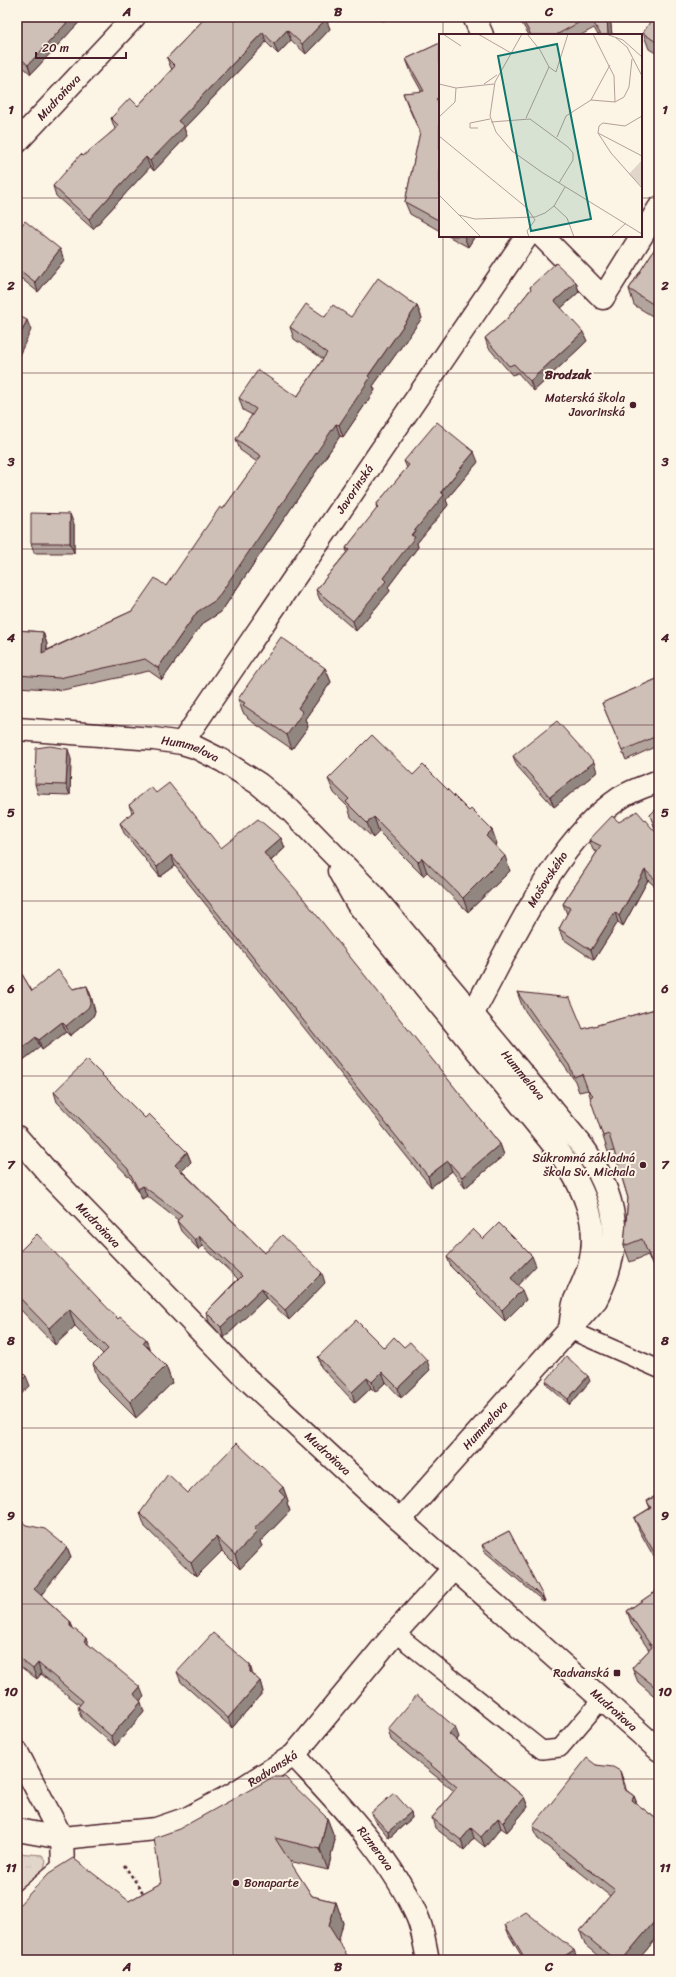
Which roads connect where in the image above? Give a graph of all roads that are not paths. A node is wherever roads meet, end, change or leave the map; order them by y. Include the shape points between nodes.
1 (134, 17) edge
2 (474, 17) edge
3 (482, 34) edge
4 (17, 142) edge
5 (659, 208) edge
6 (642, 235) edge
7 (526, 237) edge
8 (543, 237) edge
9 (641, 237) edge
10 (17, 728) edge
11 (182, 743) junction
12 (659, 781) edge
13 (328, 851) junction
14 (473, 1013) junction
15 (17, 1137) edge
16 (570, 1330) junction
17 (659, 1369) edge
18 (400, 1520) junction
19 (454, 1568) junction
20 (395, 1633) junction
21 (602, 1699) junction
22 (659, 1750) edge
23 (17, 1752) edge
24 (294, 1755) junction
25 (17, 1830) edge
26 (62, 1838) junction
27 (17, 1907) edge
28 (428, 1960) edge

1 - 4 street, Mudroňova
2 - 3 street
5 - 6 street
7 - 11 street, Javorinská
8 - 9 street via 603,298
10 - 11 street, Hummelova
11 - 13 street, Hummelova via 218,758 259,784 290,810
12 - 14 street, Mošovského via 620,798 590,823 574,841 530,909
13 - 14 street, Hummelova via 372,894
13 - 16 street, Hummelova via 356,903 552,1143 577,1179 590,1214 593,1244 589,1266 575,1302
14 - 16 street, Hummelova via 580,1143 602,1178 610,1199 615,1234 611,1262 596,1300
15 - 18 street, Mudroňova via 52,1177 244,1376
16 - 17 lane
16 - 18 street, Hummelova
18 - 19 street, Mudroňova
19 - 20 street, Radvanská
19 - 21 street, Mudroňova
20 - 21 lane via 542,1750 560,1748
20 - 24 street, Radvanská
21 - 22 street, Mudroňova
23 - 26 street
24 - 26 street, Radvanská via 233,1794 188,1818 156,1830
24 - 28 street, Riznerova via 379,1852 418,1917
25 - 26 street, Radvanská
26 - 27 street via 63,1868

